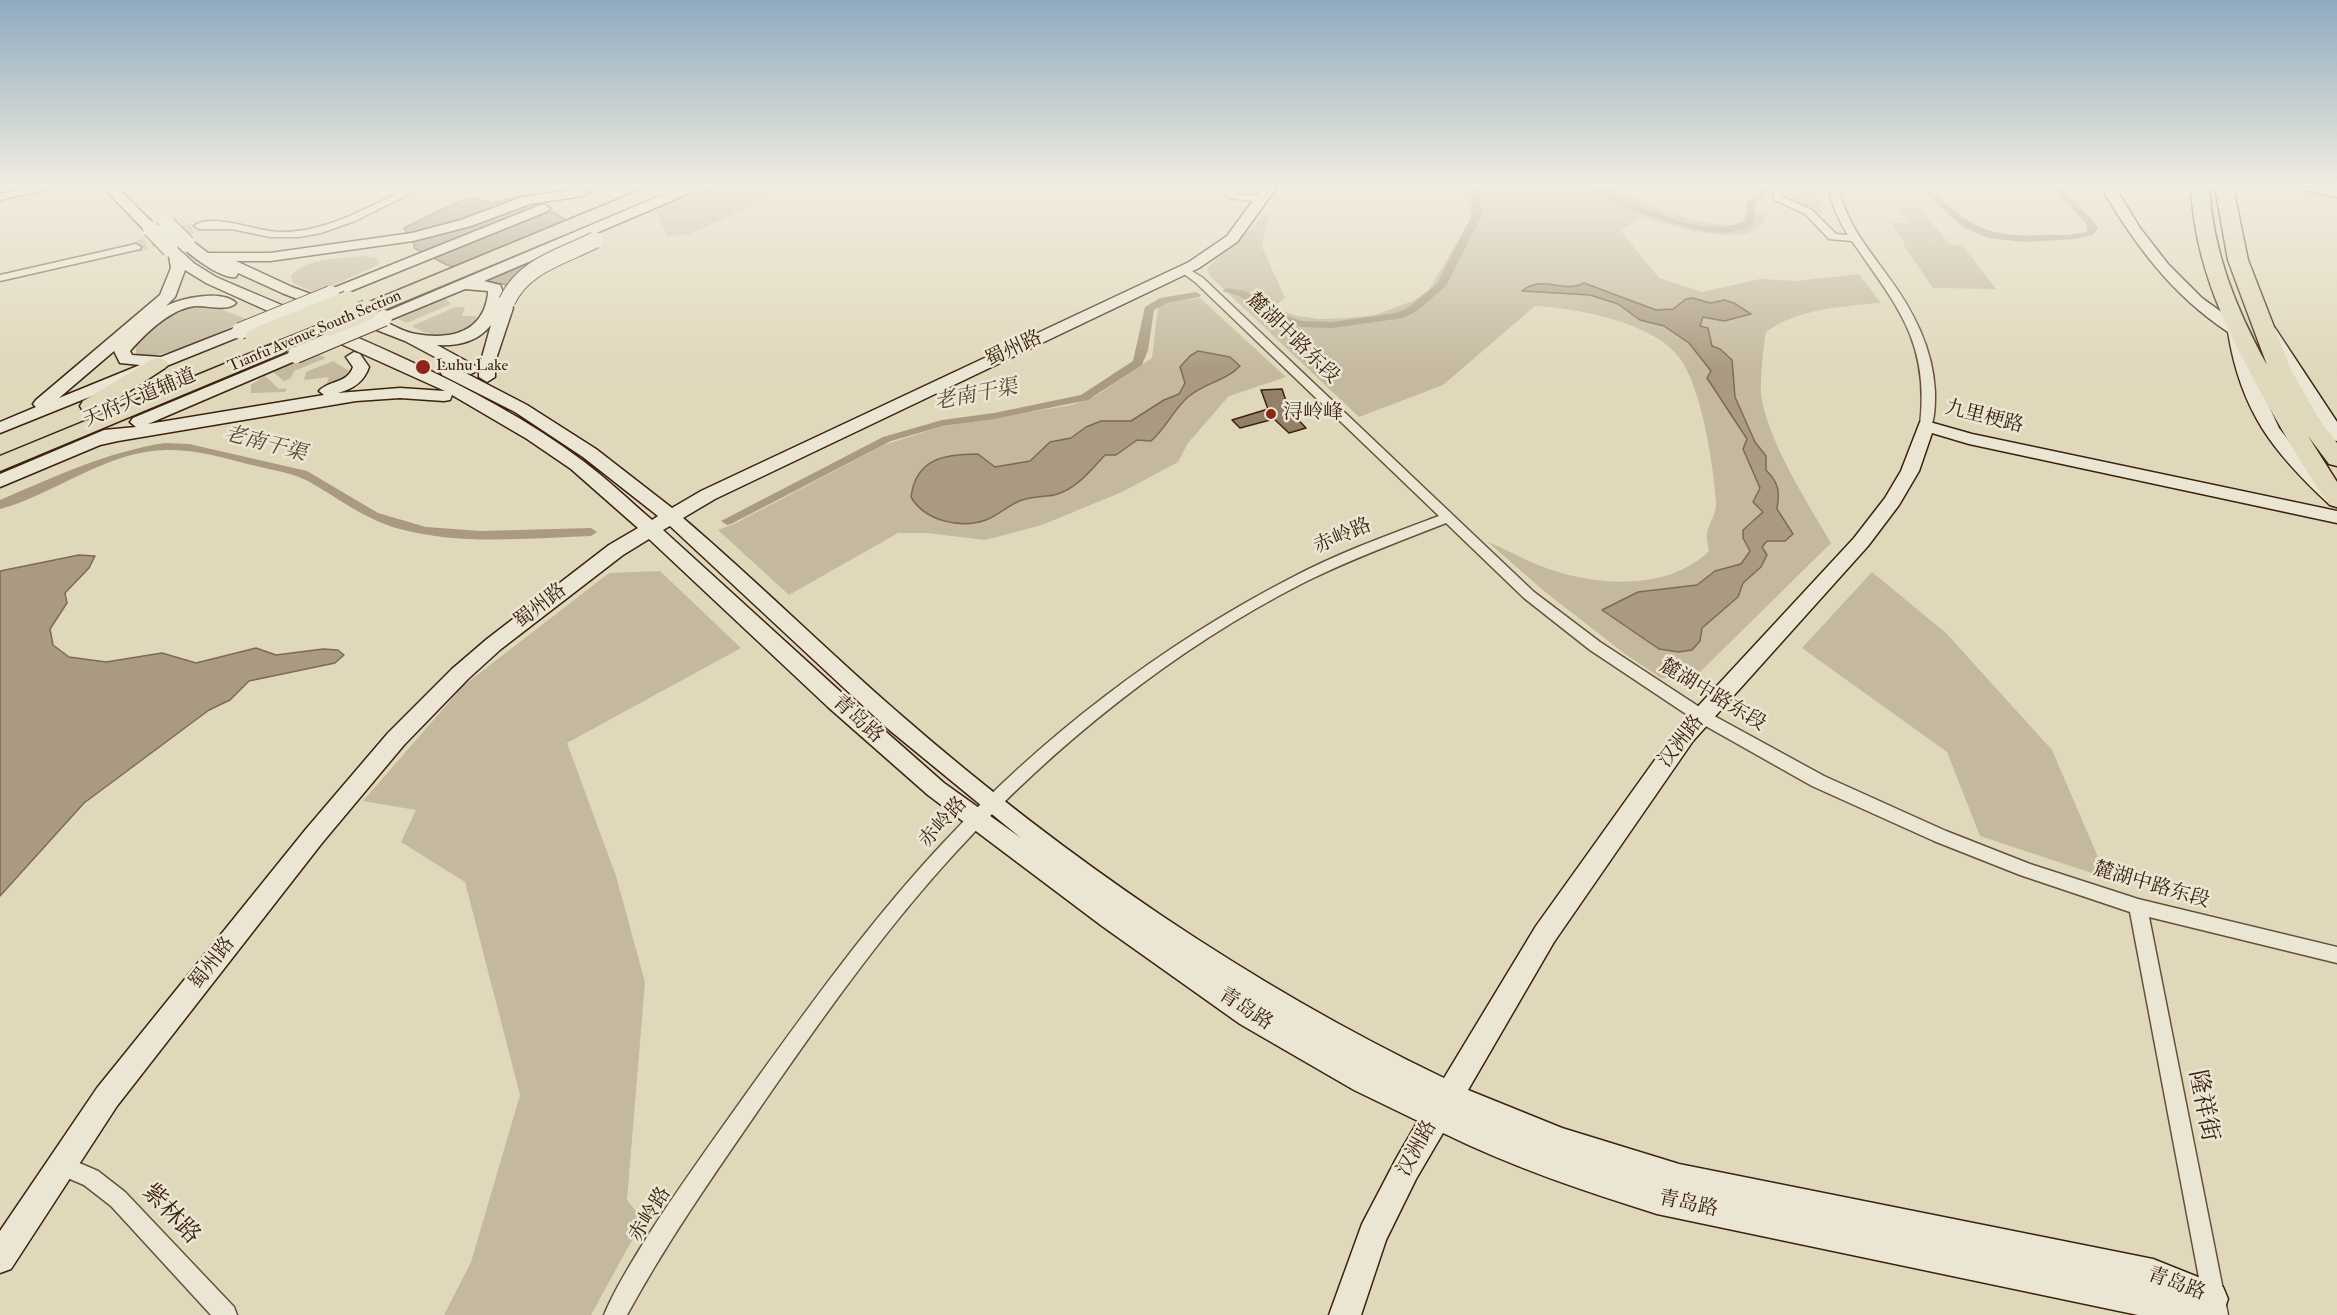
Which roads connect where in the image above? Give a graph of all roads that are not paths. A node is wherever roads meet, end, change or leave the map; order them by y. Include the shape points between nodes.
1 (130, 248) tunnel mouth
2 (178, 248) edge
3 (333, 248) edge
4 (474, 248) edge
5 (518, 248) edge
6 (549, 248) edge
7 (1219, 248) edge
8 (1863, 248) edge
9 (2147, 248) edge
10 (2207, 248) edge
11 (2236, 248) edge
12 (181, 253) junction
13 (214, 256) junction
14 (429, 260) junction
15 (1185, 269) junction
16 (468, 271) junction
17 (377, 275) junction
18 (0, 278) edge
19 (287, 290) junction
20 (340, 297) junction
21 (228, 303) junction
22 (375, 314) junction
23 (2262, 323) junction
24 (2236, 330) junction
25 (248, 334) junction
26 (411, 339) junction
27 (287, 351) junction
28 (354, 357) junction
29 (162, 362) junction
30 (247, 376) junction
31 (487, 377) junction
32 (204, 394) joint
33 (444, 396) junction
34 (507, 400) junction
35 (490, 409) junction
36 (25, 418) junction
37 (98, 422) junction
38 (1926, 426) junction
39 (0, 428) edge
40 (2337, 436) edge
41 (0, 443) edge
42 (2337, 459) edge
43 (586, 461) junction
44 (0, 464) edge
45 (0, 481) edge
46 (2337, 500) edge
47 (2337, 508) edge
48 (2337, 517) edge
49 (1447, 518) junction
50 (660, 522) junction
51 (1701, 716) junction
52 (984, 810) junction
53 (2138, 908) junction
54 (2337, 955) edge
55 (1443, 1106) junction
56 (63, 1166) junction
57 (0, 1258) edge
58 (2215, 1307) edge
59 (226, 1315) edge
60 (615, 1315) edge
61 (1345, 1315) edge

1 - 18 street
2 - 12 street, 青岛路, bridge
3 - 13 street via 270,257
4 - 14 street
5 - 16 highway, Tianfu Avenue South Section
6 - 31 street, bridge via 510,290 487,362
7 - 15 street, 蜀州路
8 - 38 street, 汉洲路 via 1901,301 1920,341 1927,373
9 - 24 street via 2170,278 2212,316
10 - 24 highway
11 - 23 highway
12 - 13 street
12 - 21 street via 186,279
12 - 34 street, 青岛路
12 - 35 street, 青岛路 via 190,267 233,291 450,387
12 - 36 street via 167,297
13 - 19 street
14 - 16 highway, Tianfu Avenue South Section
14 - 17 street
14 - 20 highway, Tianfu Avenue South Section
15 - 49 street, 麓湖中路东段
15 - 50 street, 蜀州路 via 708,495
16 - 22 highway, Tianfu Avenue South Section
16 - 22 street via 441,294
16 - 26 street via 476,284 495,288 497,294 481,330 446,341
17 - 19 street via 386,259 383,254 317,258 286,271 282,277
17 - 20 street
19 - 26 street
20 - 25 highway, Tianfu Avenue South Section, bridge
21 - 28 street
21 - 29 street via 198,301 174,308 122,351 126,360
22 - 27 highway, Tianfu Avenue South Section, bridge
23 - 40 street
23 - 42 highway via 2279,368 2310,423
24 - 46 highway
25 - 29 street, 天府大道辅道
25 - 37 highway, Tianfu Avenue South Section
26 - 31 street
27 - 30 street, 天府大道辅道
27 - 37 highway, Tianfu Avenue South Section
28 - 30 street via 360,367 355,379 324,392 258,402 242,400 235,387
28 - 33 street
29 - 36 street, 天府大道辅道
29 - 37 highway
30 - 32 street, 天府大道辅道
31 - 34 street
32 - 37 highway
33 - 35 street
33 - 37 street, 天府大道辅道 via 362,394 148,429
34 - 43 street, 青岛路
35 - 43 street, 青岛路
36 - 39 street, 天府大道辅道
37 - 41 highway, Tianfu Avenue South Section
37 - 44 highway, Tianfu Avenue South Section
37 - 45 street, 天府大道辅道
38 - 47 street, 九里梗路 via 1968,431
38 - 48 street, 九里梗路 via 1969,439
38 - 51 street, 汉洲路 via 1902,486 1861,542
43 - 50 street, 青岛路
49 - 51 street, 麓湖中路东段 via 1557,618
49 - 52 street, 赤岭路 via 1338,560 1260,600 1192,642 1083,722
50 - 52 street, 青岛路 via 884,744 936,789
50 - 56 street, 蜀州路 via 534,611 460,675 396,739 107,1097
51 - 53 street, 麓湖中路东段 via 1818,781 1931,832
51 - 55 street, 汉洲路 via 1545,934
52 - 55 street, 青岛路 via 1111,918 1249,1015 1364,1081
52 - 60 street, 赤岭路 via 881,927 790,1047 696,1182
53 - 54 street, 麓湖中路东段
53 - 58 street, 隆祥街
55 - 58 street, 青岛路 via 1511,1150 1657,1199 2164,1305
55 - 61 street, 汉洲路 via 1373,1235
56 - 57 street, 蜀州路
56 - 59 street, 紫林路 via 91,1178 118,1199

